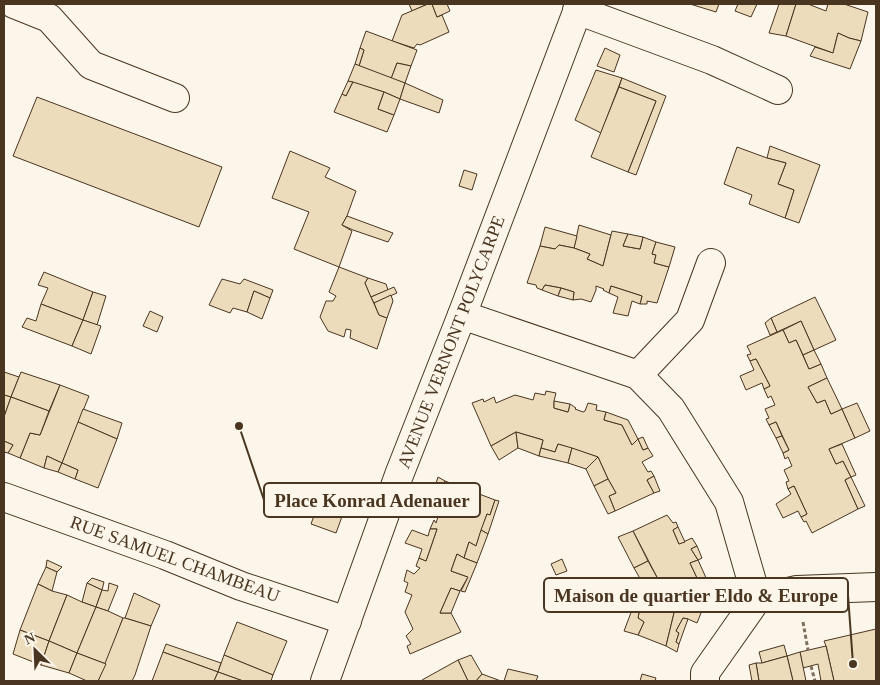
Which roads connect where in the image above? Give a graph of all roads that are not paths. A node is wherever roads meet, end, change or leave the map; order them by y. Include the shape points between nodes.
1 (14, 4) edge
2 (578, 7) edge
3 (778, 90) dead end
4 (175, 98) dead end
5 (711, 263) dead end
6 (462, 314) junction
7 (638, 375) junction
8 (4, 496) edge
9 (876, 587) edge
10 (757, 600) junction
11 (347, 621) junction
12 (325, 681) edge
13 (704, 681) edge

1 - 4 street via 49,18 91,65
2 - 3 street
2 - 6 street, AVENUE VERNONT POLYCARPE
5 - 7 street via 690,320
6 - 7 street
6 - 11 street, AVENUE VERNONT POLYCARPE via 399,475
7 - 10 street via 671,409 729,502
8 - 11 street, RUE SAMUEL CHAMBEAU via 241,586
9 - 10 street via 797,590
10 - 13 street via 705,673
11 - 12 street, AVENUE VERNONT POLYCARPE

